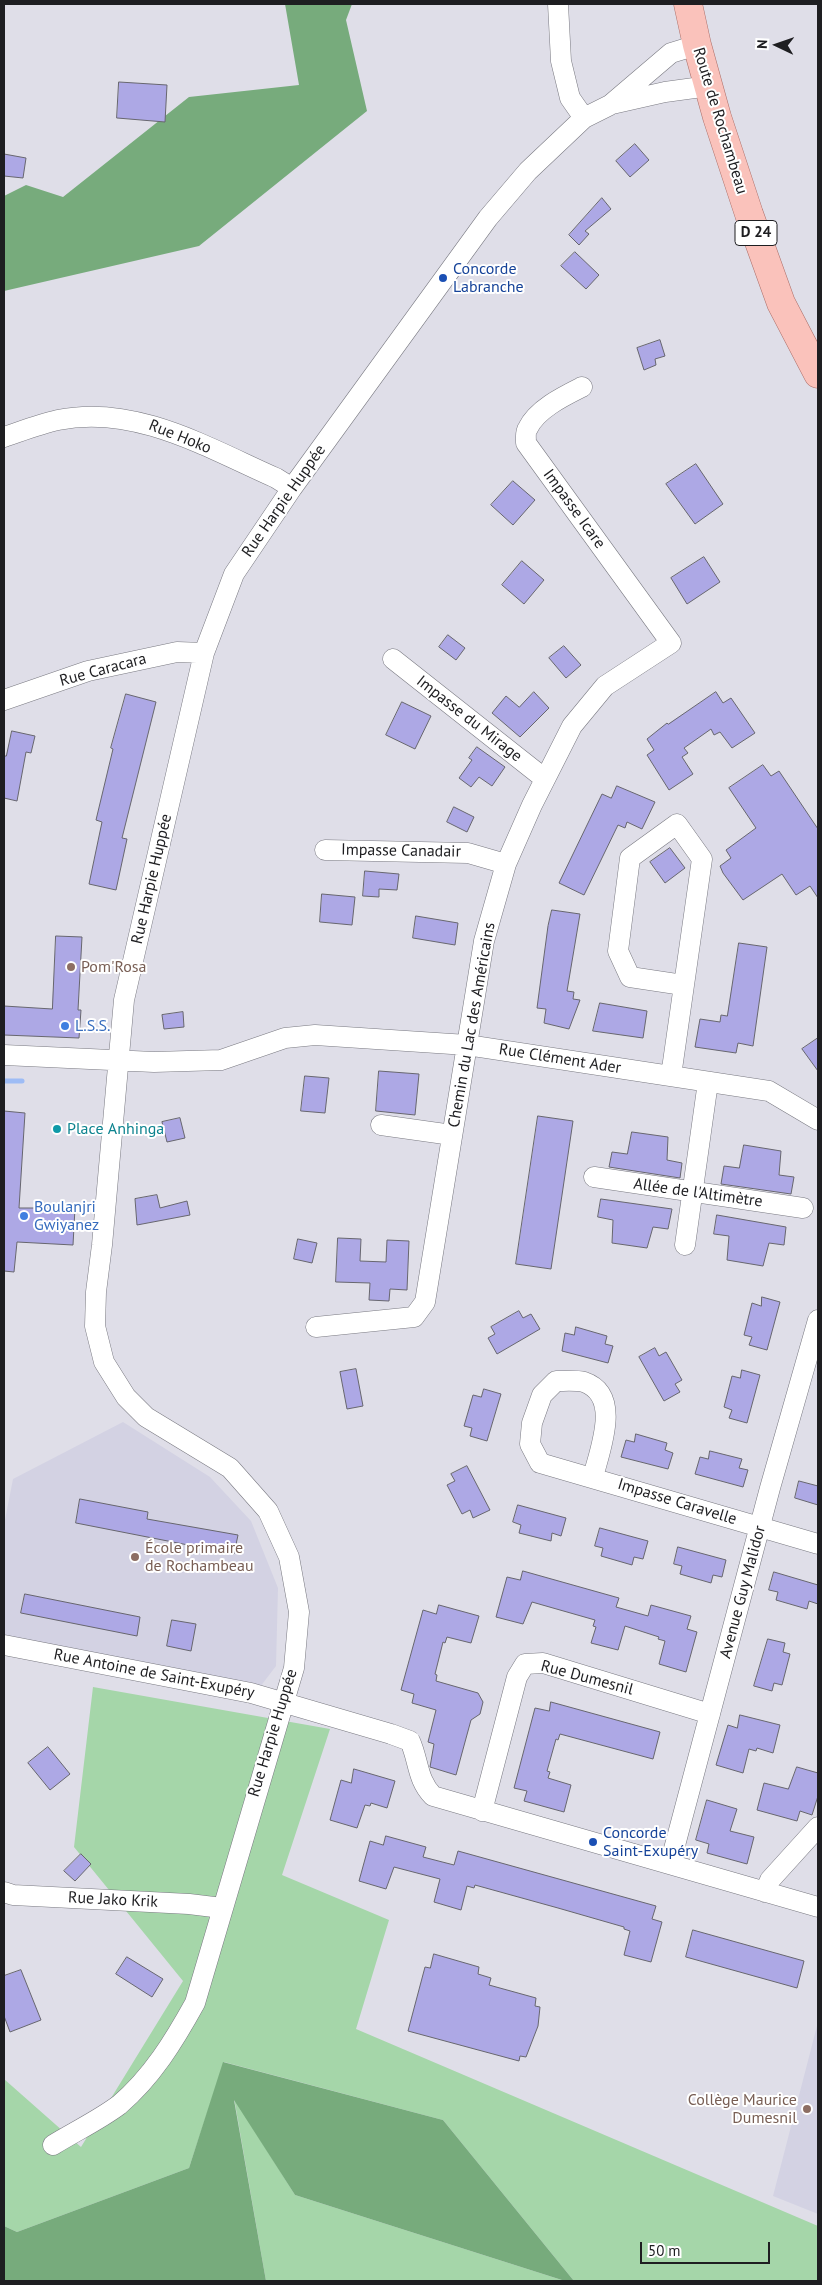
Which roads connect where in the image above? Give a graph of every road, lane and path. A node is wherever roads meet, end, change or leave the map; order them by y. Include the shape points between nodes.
1 (558, 4) edge
2 (688, 4) edge
3 (697, 45) junction
4 (709, 86) junction
5 (610, 104) junction
6 (584, 118) junction
7 (818, 374) edge
8 (582, 388) dead end
9 (4, 437) edge
10 (292, 488) junction
11 (671, 643) joint
12 (204, 653) junction
13 (393, 659) dead end
14 (4, 700) edge
15 (545, 779) junction
16 (325, 850) dead end
17 (506, 864) junction
18 (683, 985) junction
19 (467, 1045) junction
20 (4, 1055) edge
21 (117, 1060) junction
22 (671, 1076) junction
23 (708, 1082) junction
24 (818, 1120) edge
25 (381, 1125) dead end
26 (452, 1135) junction
27 (594, 1177) dead end
28 (693, 1191) junction
29 (803, 1208) dead end
30 (685, 1245) dead end
31 (818, 1320) edge
32 (316, 1327) dead end
33 (593, 1477) junction
34 (761, 1527) junction
35 (818, 1544) edge
36 (4, 1645) edge
37 (284, 1701) junction
38 (710, 1714) junction
39 (482, 1811) junction
40 (818, 1827) edge
41 (670, 1864) junction
42 (4, 1892) edge
43 (765, 1892) junction
44 (818, 1907) edge
45 (222, 1908) junction
46 (52, 2144) dead end

1 - 6 street via 561,61 570,98
2 - 3 main road, Route de Rochambeau / D 24
3 - 4 main road, Route de Rochambeau / D 24
3 - 5 street, Rue Harpie Huppée via 671,53
4 - 5 street, Rue Harpie Huppée
4 - 7 main road, Route de Rochambeau / D 24 via 781,303
5 - 6 street, Rue Harpie Huppée
6 - 10 street, Rue Harpie Huppée via 528,171 488,218
8 - 11 street, Impasse Icare via 563,397 534,419 526,430 526,443
9 - 10 street, Rue Hoko via 59,420 109,417 148,423 276,478
10 - 12 street, Rue Harpie Huppée via 234,574
11 - 15 street, Chemin du Lac des Américains via 605,686 572,726
12 - 14 street, Rue Caracara via 177,652 88,671
12 - 21 street, Rue Harpie Huppée via 124,1000
13 - 15 street, Impasse du Mirage
15 - 17 street, Chemin du Lac des Américains
16 - 17 street, Impasse Canadair via 468,853
17 - 19 street, Chemin du Lac des Américains via 484,941
18 - 18 street via 630,977 618,951 630,858 677,824 702,859
18 - 22 street
19 - 21 street, Rue Clément Ader via 315,1035 285,1038 221,1060
19 - 22 street, Rue Clément Ader
19 - 26 street, Chemin du Lac des Américains
20 - 21 street, Rue Clément Ader
21 - 37 street, Rue Harpie Huppée via 96,1292 95,1326 104,1362 126,1398 146,1417 230,1468 268,1511 289,1557 299,1612 294,1668
22 - 23 street, Rue Clément Ader
23 - 24 street, Rue Clément Ader via 769,1091
23 - 28 street
25 - 26 street
26 - 32 street, Chemin du Lac des Américains via 424,1302 414,1317
27 - 28 street, Allée de l'Altimètre
28 - 29 street, Allée de l'Altimètre
28 - 30 street
31 - 34 street, Avenue Guy Malidor
33 - 33 street, Impasse Caravelle via 608,1413 601,1393 584,1382 556,1381 542,1394 532,1423 530,1444 540,1463
33 - 34 street, Impasse Caravelle
34 - 35 street, Impasse Caravelle
34 - 38 street, Avenue Guy Malidor
36 - 37 street, Rue Antoine de Saint-Exupéry
37 - 39 street, Rue Antoine de Saint-Exupéry via 410,1741 417,1755 418,1774 432,1796
37 - 45 street, Rue Harpie Huppée
38 - 39 street, Rue Dumesnil via 543,1663 526,1664 517,1677
38 - 41 street, Avenue Guy Malidor
39 - 41 street, Rue Antoine de Saint-Exupéry
40 - 43 street via 770,1880
41 - 43 street, Rue Antoine de Saint-Exupéry
42 - 45 street, Rue Jako Krik
43 - 44 street, Rue Antoine de Saint-Exupéry
45 - 46 street, Rue Harpie Huppée via 195,2004 175,2039 148,2076 118,2105

